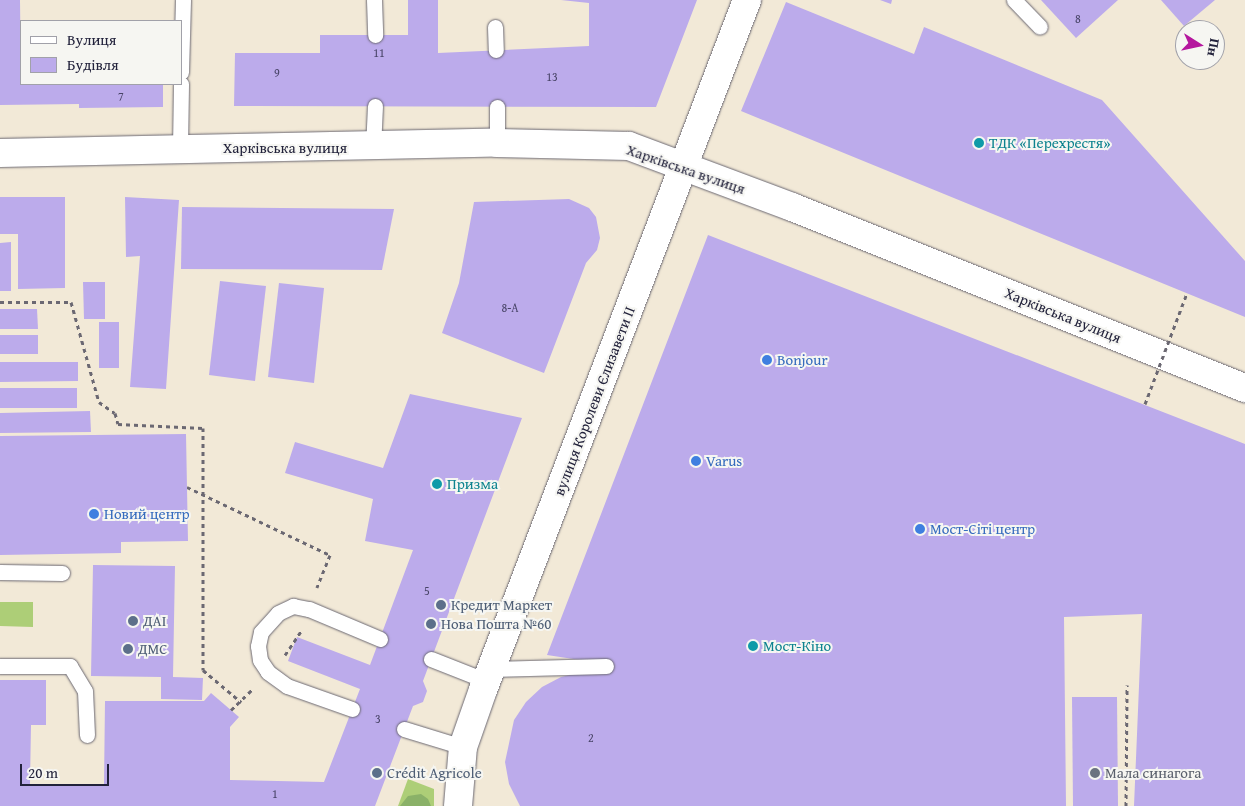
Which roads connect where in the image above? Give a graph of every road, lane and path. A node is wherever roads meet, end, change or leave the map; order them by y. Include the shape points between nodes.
1 (183, 0) edge
2 (374, 0) edge
3 (747, 0) edge
4 (1014, 0) edge
5 (495, 27) dead end
6 (1040, 27) dead end
7 (375, 35) dead end
8 (182, 36) edge
9 (496, 50) dead end
10 (181, 85) edge
11 (374, 106) dead end
12 (497, 107) dead end
13 (497, 144) junction
14 (180, 148) junction
15 (373, 148) junction
16 (0, 153) edge
17 (684, 166) junction
18 (1187, 293) dead end
19 (0, 302) edge
20 (1245, 388) edge
21 (1145, 404) dead end
22 (187, 487) dead end
23 (204, 497) junction
24 (0, 572) edge
25 (62, 573) dead end
26 (309, 609) junction
27 (380, 639) dead end
28 (431, 659) dead end
29 (0, 666) edge
30 (606, 666) dead end
31 (268, 672) junction
32 (489, 675) junction
33 (1126, 685) dead end
34 (241, 702) junction
35 (352, 709) dead end
36 (231, 710) dead end
37 (404, 730) dead end
38 (87, 735) dead end
39 (463, 747) junction
40 (458, 806) edge
41 (1126, 806) edge

1 - 8 lane
2 - 7 lane
3 - 17 street, вулиця Королеви Єлизавети ІІ
4 - 6 lane
5 - 9 lane
10 - 14 lane
11 - 15 lane
12 - 13 lane
13 - 15 street, Харківська вулиця
13 - 17 street, Харківська вулиця via 629,146
14 - 15 street, Харківська вулиця
14 - 16 street, Харківська вулиця
17 - 20 street, Харківська вулиця
17 - 32 street, вулиця Королеви Єлизавети ІІ
18 - 21 path, bridge
19 - 23 path via 71,302 99,402 115,413 118,424 203,428
22 - 23 path
23 - 26 path via 330,555
23 - 34 path via 203,670
24 - 25 lane
26 - 27 lane
26 - 31 path via 300,633
26 - 31 lane via 293,606 268,622 258,646 260,660
28 - 32 lane
29 - 38 lane via 70,666 85,690
30 - 32 lane
31 - 34 path
31 - 35 lane via 287,686
32 - 39 street, вулиця Королеви Єлизавети ІІ
33 - 41 path
34 - 36 path
37 - 39 lane
39 - 40 street, вулиця Королеви Єлизавети ІІ

